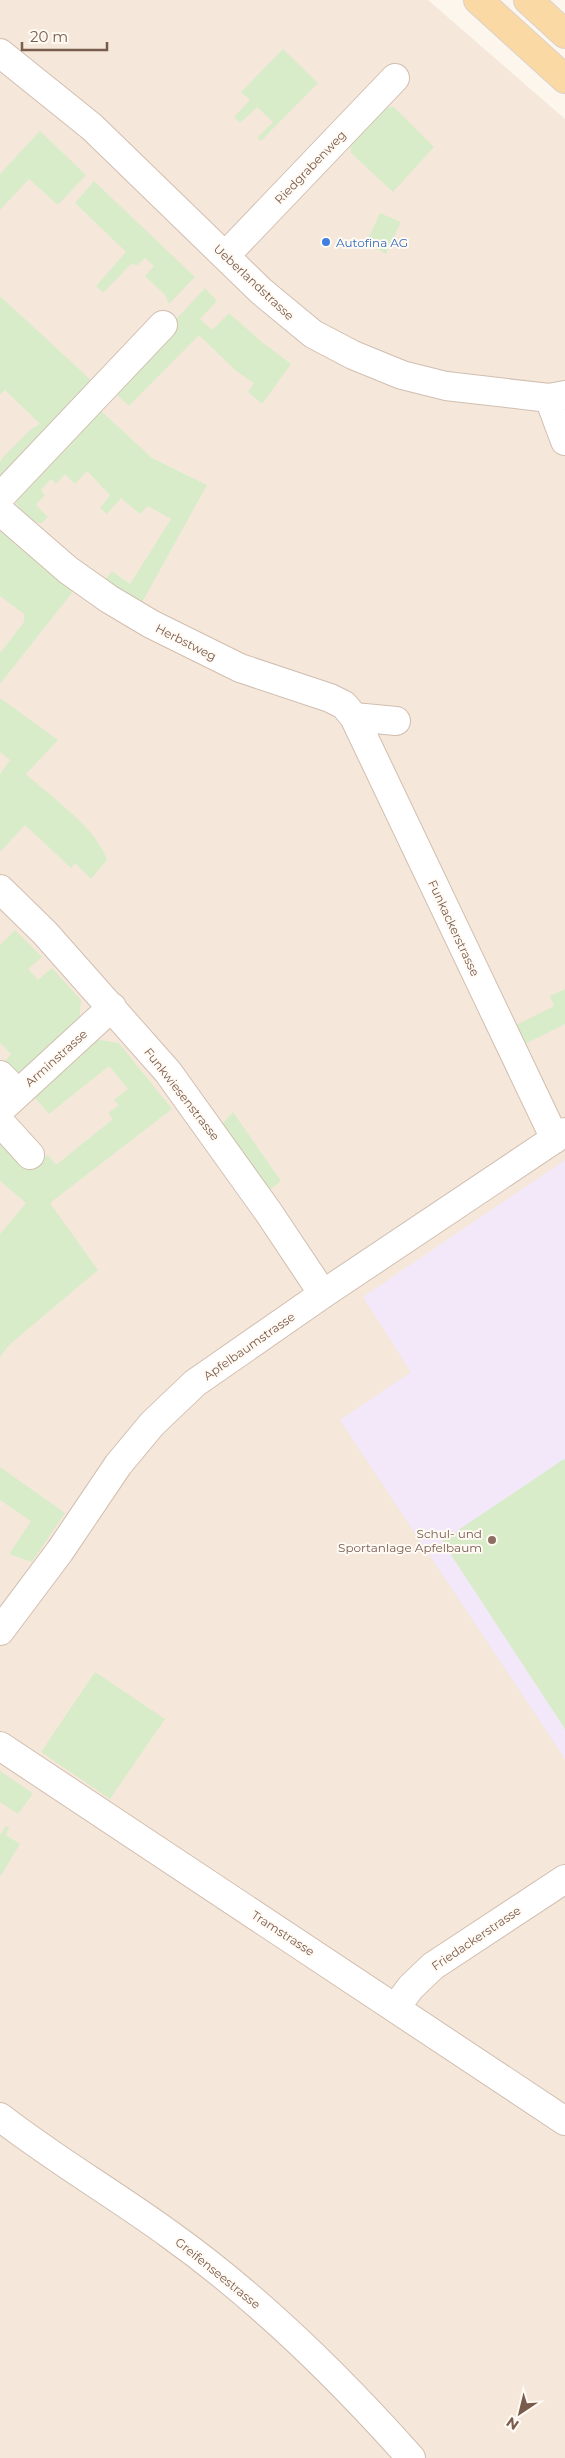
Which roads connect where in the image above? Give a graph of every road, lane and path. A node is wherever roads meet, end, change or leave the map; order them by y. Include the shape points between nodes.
1 (478, 0) edge
2 (528, 0) edge
3 (565, 34) edge
4 (5, 57) edge
5 (395, 78) dead end
6 (565, 79) edge
7 (225, 256) junction
8 (163, 325) dead end
9 (557, 396) edge
10 (565, 440) edge
11 (0, 497) edge
12 (0, 511) edge
13 (354, 717) junction
14 (396, 721) dead end
15 (0, 889) edge
16 (112, 1007) junction
17 (6, 1093) edge
18 (0, 1122) edge
19 (560, 1136) edge
20 (30, 1155) dead end
21 (323, 1294) junction
22 (0, 1631) edge
23 (0, 1746) edge
24 (565, 1879) edge
25 (396, 2007) junction
26 (0, 2117) edge
27 (565, 2120) edge
28 (411, 2458) edge

1 - 6 main road
2 - 3 main road
4 - 7 street, Ueberlandstrasse via 92,128
5 - 7 street, Riedgrabenweg
7 - 9 street, Ueberlandstrasse via 285,313 313,334 353,355 402,375 446,386
8 - 11 street
9 - 10 street
12 - 13 street, Herbstweg via 68,570 151,624 240,668 330,698 344,705
13 - 14 street
13 - 19 street, Funkackerstrasse
15 - 16 street, Funkwiesenstrasse
16 - 17 street, Arminstrasse
16 - 21 street, Funkwiesenstrasse via 168,1072
18 - 20 street
19 - 21 street, Apfelbaumstrasse
21 - 22 street, Apfelbaumstrasse via 195,1383 152,1424 118,1465
23 - 25 street, Tramstrasse
24 - 25 street, Friedackerstrasse via 433,1966
25 - 27 street, Tramstrasse
26 - 28 street, Greifenseestrasse via 170,2235 238,2287 308,2349

